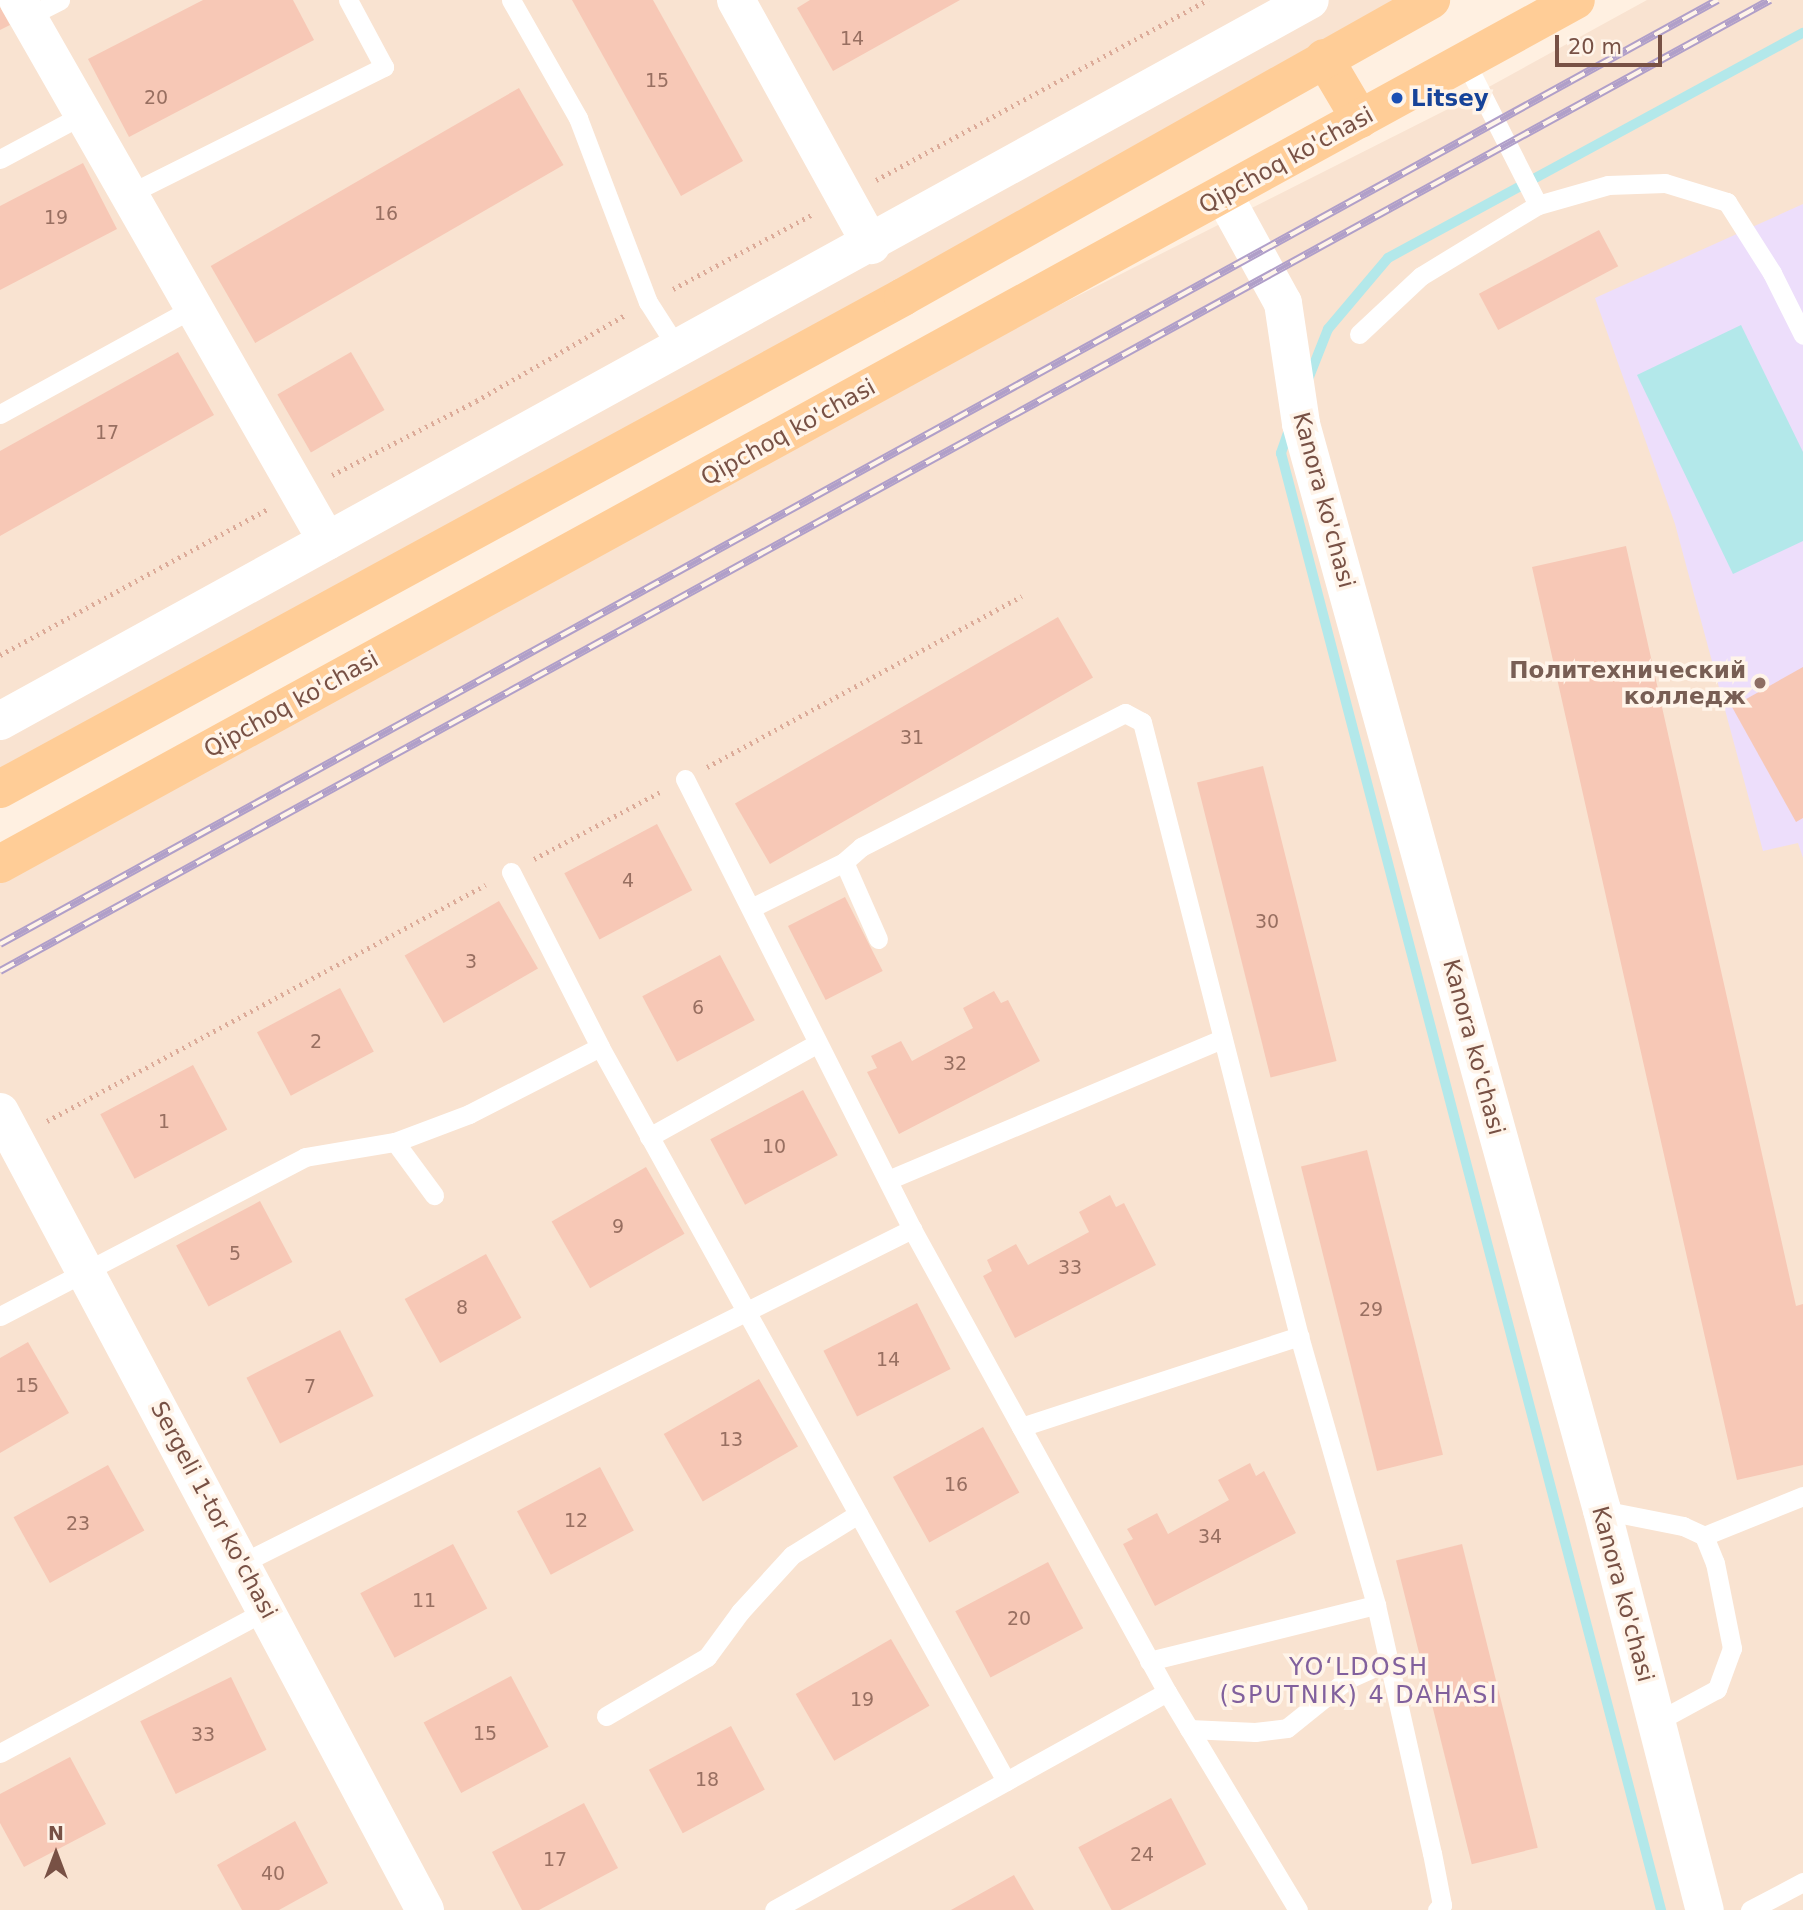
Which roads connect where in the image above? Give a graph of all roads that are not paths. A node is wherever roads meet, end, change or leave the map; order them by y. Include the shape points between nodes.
1 (348, 0) edge
2 (511, 0) edge
3 (736, 0) edge
4 (1310, 0) edge
5 (1431, 0) edge
6 (1576, 0) edge
7 (35, 6) edge
8 (1324, 58) junction
9 (1465, 61) junction
10 (82, 115) junction
11 (1360, 119) junction
12 (0, 159) edge
13 (129, 194) junction
14 (1223, 194) junction
15 (1538, 205) junction
16 (871, 245) junction
17 (195, 307) junction
18 (1359, 334) dead end
19 (1803, 335) edge
20 (678, 349) junction
21 (0, 414) edge
22 (327, 541) junction
23 (0, 721) edge
24 (685, 779) dead end
25 (0, 789) edge
26 (844, 862) junction
27 (0, 864) edge
28 (511, 872) dead end
29 (751, 908) junction
30 (878, 939) dead end
31 (1222, 1039) junction
32 (818, 1043) junction
33 (600, 1047) junction
34 (0, 1112) edge
35 (649, 1137) junction
36 (395, 1142) junction
37 (888, 1180) junction
38 (434, 1195) dead end
39 (912, 1229) junction
40 (87, 1272) junction
41 (744, 1312) junction
42 (0, 1316) edge
43 (1299, 1336) junction
44 (1021, 1427) junction
45 (1803, 1496) edge
46 (1602, 1510) junction
47 (858, 1514) junction
48 (1704, 1536) junction
49 (242, 1563) junction
50 (1376, 1605) junction
51 (267, 1610) junction
52 (1149, 1661) junction
53 (1388, 1661) junction
54 (1167, 1692) junction
55 (606, 1716) dead end
56 (1656, 1722) junction
57 (1189, 1729) junction
58 (0, 1753) edge
59 (1006, 1781) junction
60 (1803, 1882) edge
61 (425, 1910) edge
62 (774, 1910) edge
63 (1298, 1910) edge
64 (1437, 1910) edge
65 (1705, 1910) edge
66 (1750, 1910) edge

1 - 13 lane via 384,67
2 - 20 lane via 578,118 648,302
3 - 16 street
4 - 16 street
5 - 8 main road
6 - 9 main road, Qipchoq ko'chasi
7 - 10 street
8 - 11 main road
8 - 25 main road via 903,297
9 - 11 main road, Qipchoq ko'chasi
9 - 15 lane
10 - 12 lane
10 - 13 street
11 - 14 main road, Qipchoq ko'chasi
13 - 17 street
14 - 27 main road, Qipchoq ko'chasi
14 - 46 street, Kanora ko'chasi via 1283,303 1301,424
15 - 18 lane via 1421,276
15 - 19 lane via 1608,186 1665,183 1727,202 1772,273
16 - 20 street
17 - 21 lane
17 - 22 street
20 - 22 street
22 - 23 street
24 - 29 lane
26 - 29 lane
26 - 30 lane
26 - 31 lane via 861,847 1125,713 1142,722
28 - 33 lane
29 - 32 lane
31 - 37 lane
31 - 43 lane
32 - 35 lane
32 - 37 lane
33 - 35 lane
33 - 36 lane via 469,1114
34 - 40 street, Sergeli 1-tor ko'chasi
35 - 41 lane
36 - 38 lane
36 - 40 lane via 304,1157
37 - 39 lane
39 - 41 lane
39 - 44 lane
40 - 42 lane
40 - 49 street, Sergeli 1-tor ko'chasi
41 - 47 lane
41 - 49 lane
43 - 44 lane
43 - 50 lane
44 - 52 lane
45 - 48 lane
46 - 48 lane via 1683,1526
46 - 56 street, Kanora ko'chasi
47 - 55 lane via 792,1555 707,1657
47 - 59 lane
48 - 56 lane via 1715,1563 1732,1648 1717,1689
49 - 51 street, Sergeli 1-tor ko'chasi
50 - 52 lane
50 - 53 lane
51 - 58 lane
51 - 61 street, Sergeli 1-tor ko'chasi
52 - 54 lane
53 - 57 lane via 1348,1679 1287,1728 1255,1732
53 - 64 lane via 1432,1853 1442,1905
54 - 57 lane
54 - 59 lane
56 - 65 street, Kanora ko'chasi
57 - 63 lane
59 - 62 lane
60 - 66 lane

